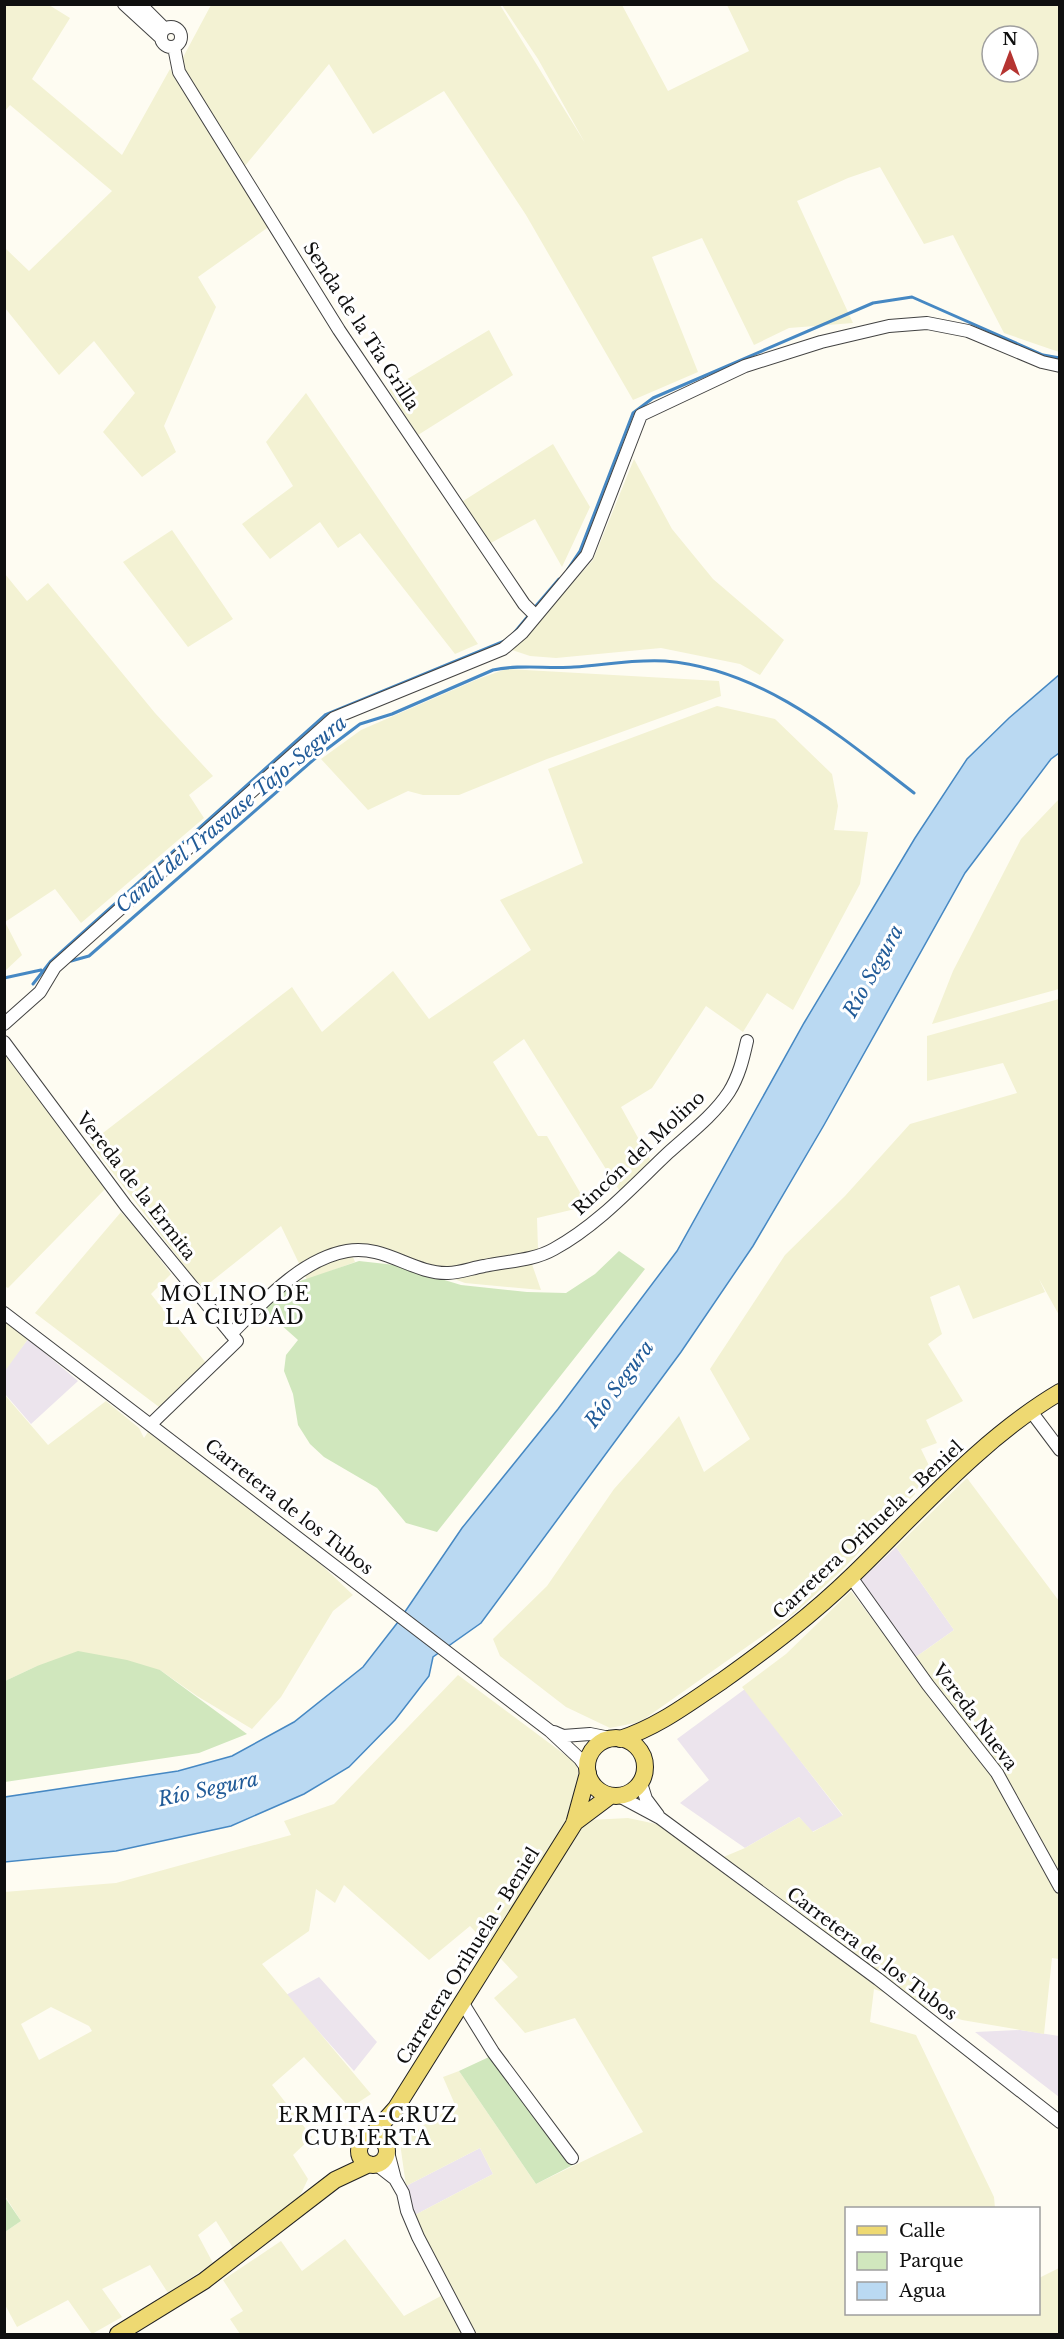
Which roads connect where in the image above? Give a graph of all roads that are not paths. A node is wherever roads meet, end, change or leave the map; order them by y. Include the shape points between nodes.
1 (124, 4) edge
2 (140, 4) edge
3 (162, 33) junction
4 (174, 47) junction
5 (1059, 366) edge
6 (536, 616) junction
7 (4, 1024) edge
8 (747, 1041) dead end
9 (4, 1042) edge
10 (4, 1313) edge
11 (231, 1334) junction
12 (1059, 1392) edge
13 (1030, 1410) junction
14 (151, 1424) junction
15 (1059, 1450) edge
16 (851, 1577) junction
17 (671, 1716) junction
18 (550, 1731) junction
19 (617, 1739) junction
20 (645, 1764) junction
21 (588, 1771) junction
22 (640, 1782) junction
23 (615, 1796) junction
24 (660, 1818) junction
25 (574, 1824) junction
26 (1059, 1887) edge
27 (462, 2002) junction
28 (396, 2108) junction
29 (1059, 2122) edge
30 (369, 2137) junction
31 (359, 2150) junction
32 (380, 2156) junction
33 (572, 2158) dead end
34 (335, 2180) junction
35 (118, 2334) edge
36 (469, 2334) edge

1 - 3 street
2 - 3 street
3 - 4 street via 164,45
3 - 4 street via 174,28 180,34
4 - 6 street, Senda de la Tía Grilla via 179,72 339,330 524,604
5 - 6 street via 968,331 927,323 889,326 745,366 641,415 587,555
6 - 7 street via 503,648 334,718 56,967 40,992
8 - 11 street, Rincón del Molino via 736,1080 720,1103 621,1198 553,1250 448,1273 370,1251 348,1251 296,1274
9 - 11 street, Vereda de la Ermita via 126,1206
10 - 14 street, Carretera de los Tubos
11 - 14 street via 237,1341
12 - 13 main road, Carretera Orihuela - Beniel
13 - 15 street
13 - 16 main road, Carretera Orihuela - Beniel
14 - 18 street, Carretera de los Tubos
16 - 17 main road, Carretera Orihuela - Beniel via 795,1627
16 - 26 street, Vereda Nueva via 997,1773
17 - 19 main road, Carretera Orihuela - Beniel
17 - 20 main road, Carretera Orihuela - Beniel via 646,1749
18 - 19 street via 563,1736 590,1734
18 - 21 street, Carretera de los Tubos
19 - 20 main road via 636,1747
19 - 21 main road via 603,1742 593,1750
20 - 22 main road
21 - 23 main road via 596,1788
21 - 25 main road, Carretera Orihuela - Beniel
22 - 23 main road via 634,1790
22 - 24 street, Carretera de los Tubos via 646,1799
23 - 24 street, Carretera de los Tubos
23 - 25 main road, Carretera Orihuela - Beniel via 598,1803
24 - 29 street, Carretera de los Tubos via 879,1979
25 - 27 main road, Carretera Orihuela - Beniel
27 - 28 main road, Carretera Orihuela - Beniel
27 - 33 street via 493,2052
28 - 30 main road, Carretera Orihuela - Beniel
28 - 32 main road, Carretera Orihuela - Beniel
30 - 31 main road, Carretera Orihuela - Beniel
30 - 32 main road via 379,2137
31 - 32 main road via 362,2159
31 - 34 main road
32 - 34 main road
32 - 36 street via 403,2193 418,2237
34 - 35 main road via 204,2281

